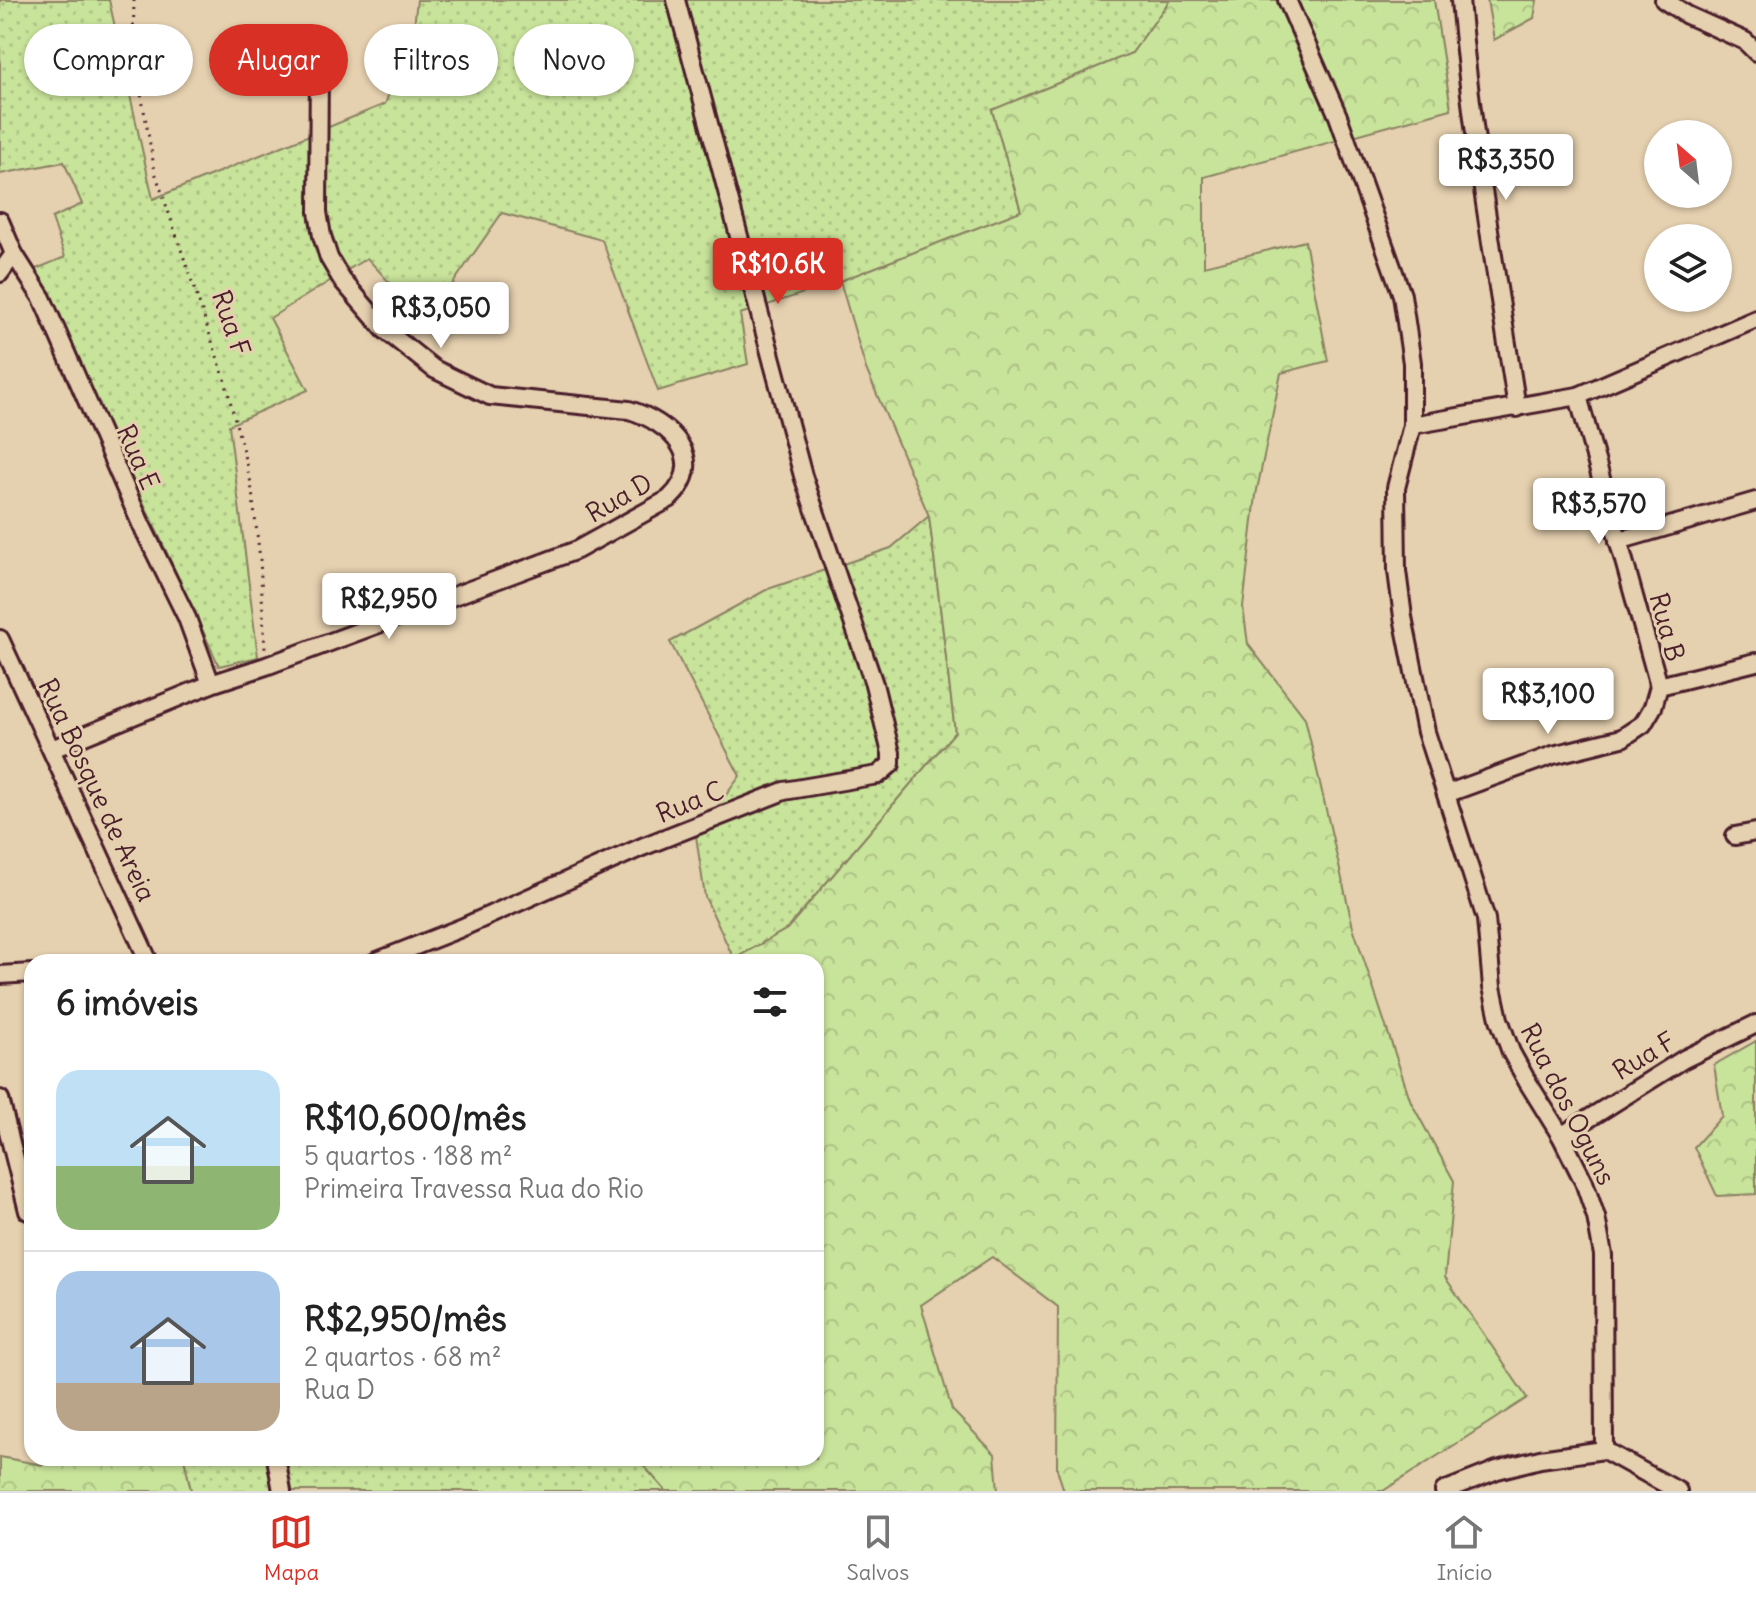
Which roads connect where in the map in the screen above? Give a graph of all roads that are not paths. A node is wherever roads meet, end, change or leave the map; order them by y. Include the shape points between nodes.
1 (676, 0) edge
2 (1287, 0) edge
3 (1460, 0) edge
4 (1664, 0) edge
5 (1756, 52) edge
6 (319, 96) edge
7 (0, 221) edge
8 (14, 254) junction
9 (0, 273) edge
10 (1756, 319) edge
11 (1578, 396) junction
12 (1517, 408) junction
13 (1412, 425) junction
14 (1756, 501) edge
15 (1618, 541) junction
16 (0, 639) edge
17 (1756, 662) edge
18 (211, 684) junction
19 (1659, 686) junction
20 (52, 749) junction
21 (1446, 794) junction
22 (1756, 832) edge
23 (1735, 836) dead end
24 (145, 954) edge
25 (395, 954) edge
26 (24, 974) edge
27 (0, 975) edge
28 (1756, 1024) edge
29 (0, 1099) edge
30 (1561, 1136) junction
31 (24, 1195) edge
32 (1604, 1450) junction
33 (277, 1466) edge
34 (282, 1491) edge
35 (1444, 1491) edge
36 (1678, 1491) edge

1 - 25 street, Rua C via 803,476 874,684 891,764 878,775 784,791
2 - 13 street, Rua dos Oguns via 1338,116 1402,295 1412,363
3 - 12 street
4 - 5 street via 1745,41
6 - 18 street, Rua D via 322,236 342,280 385,330 434,369 490,396 646,415 678,439 685,479 669,499 577,550
7 - 8 street, Rua E
8 - 9 street
8 - 18 street, Rua E via 42,298 192,628
10 - 11 street
11 - 12 street
11 - 15 street, Rua B
12 - 13 street
13 - 21 street, Rua dos Oguns via 1396,488 1397,571 1426,732
14 - 15 street
15 - 19 street, Rua B
16 - 20 street, Rua Bosque de Areia
17 - 19 street
18 - 20 street, Rua D
19 - 21 street via 1643,724 1622,738 1553,755
20 - 24 street, Rua Bosque de Areia
21 - 30 street, Rua dos Oguns via 1486,919 1499,1019 1511,1052
22 - 23 street
26 - 27 street
28 - 30 street, Rua F via 1684,1059
29 - 31 street
30 - 32 street, Rua dos Oguns via 1592,1205 1603,1255
32 - 35 street via 1497,1470
32 - 36 street
33 - 34 street

